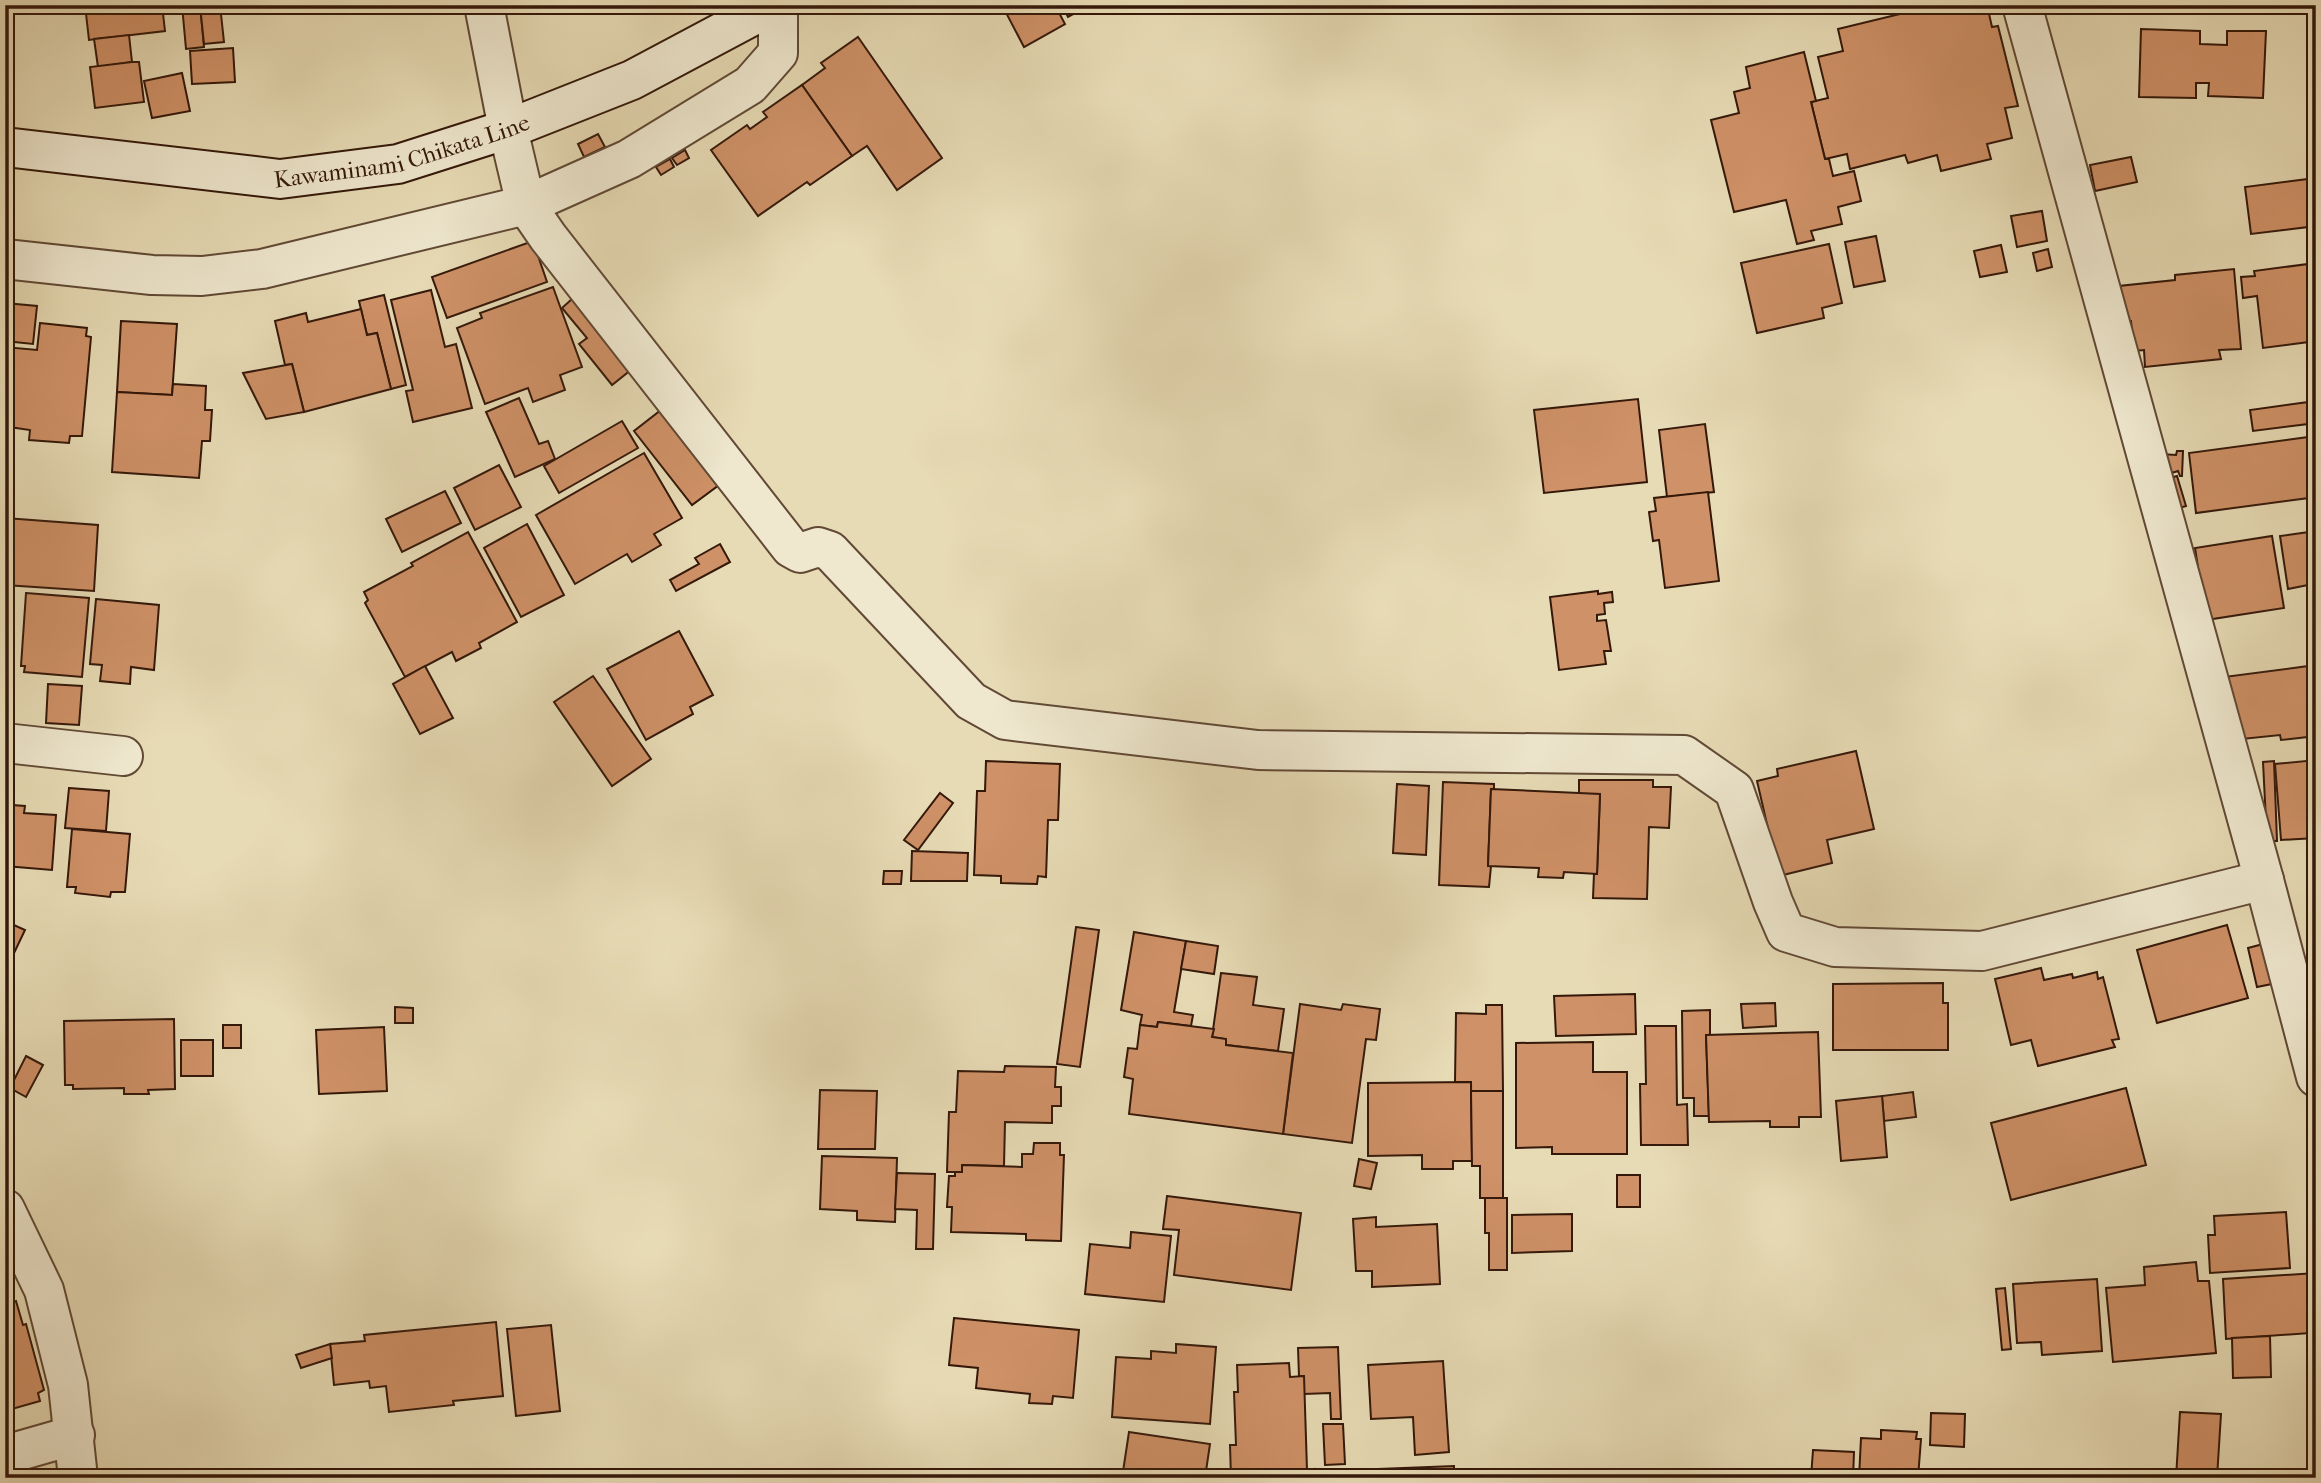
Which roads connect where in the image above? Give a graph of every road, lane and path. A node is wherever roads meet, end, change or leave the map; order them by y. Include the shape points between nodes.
1 (484, 5) edge
2 (776, 5) edge
3 (2022, 5) edge
4 (508, 128) junction
5 (5, 146) edge
6 (526, 205) junction
7 (5, 259) edge
8 (5, 743) edge
9 (123, 756) dead end
10 (2264, 880) junction
11 (2316, 1077) edge
12 (5, 1209) edge
13 (75, 1434) junction
14 (5, 1455) edge
15 (78, 1478) edge

1 - 4 street
2 - 4 street, Kawaminami Chikata Line via 632,80
2 - 6 street via 778,53 750,85 629,159
3 - 10 street
4 - 5 street, Kawaminami Chikata Line via 398,164 280,179
4 - 6 street
6 - 7 street via 262,269 202,276
6 - 10 street via 791,548 800,553 818,547 830,551 971,701 1005,720 1258,750 1684,755 1734,790 1786,932 1835,947 1982,951
8 - 9 street
10 - 11 street
12 - 13 street via 44,1290
13 - 14 street
13 - 15 street

